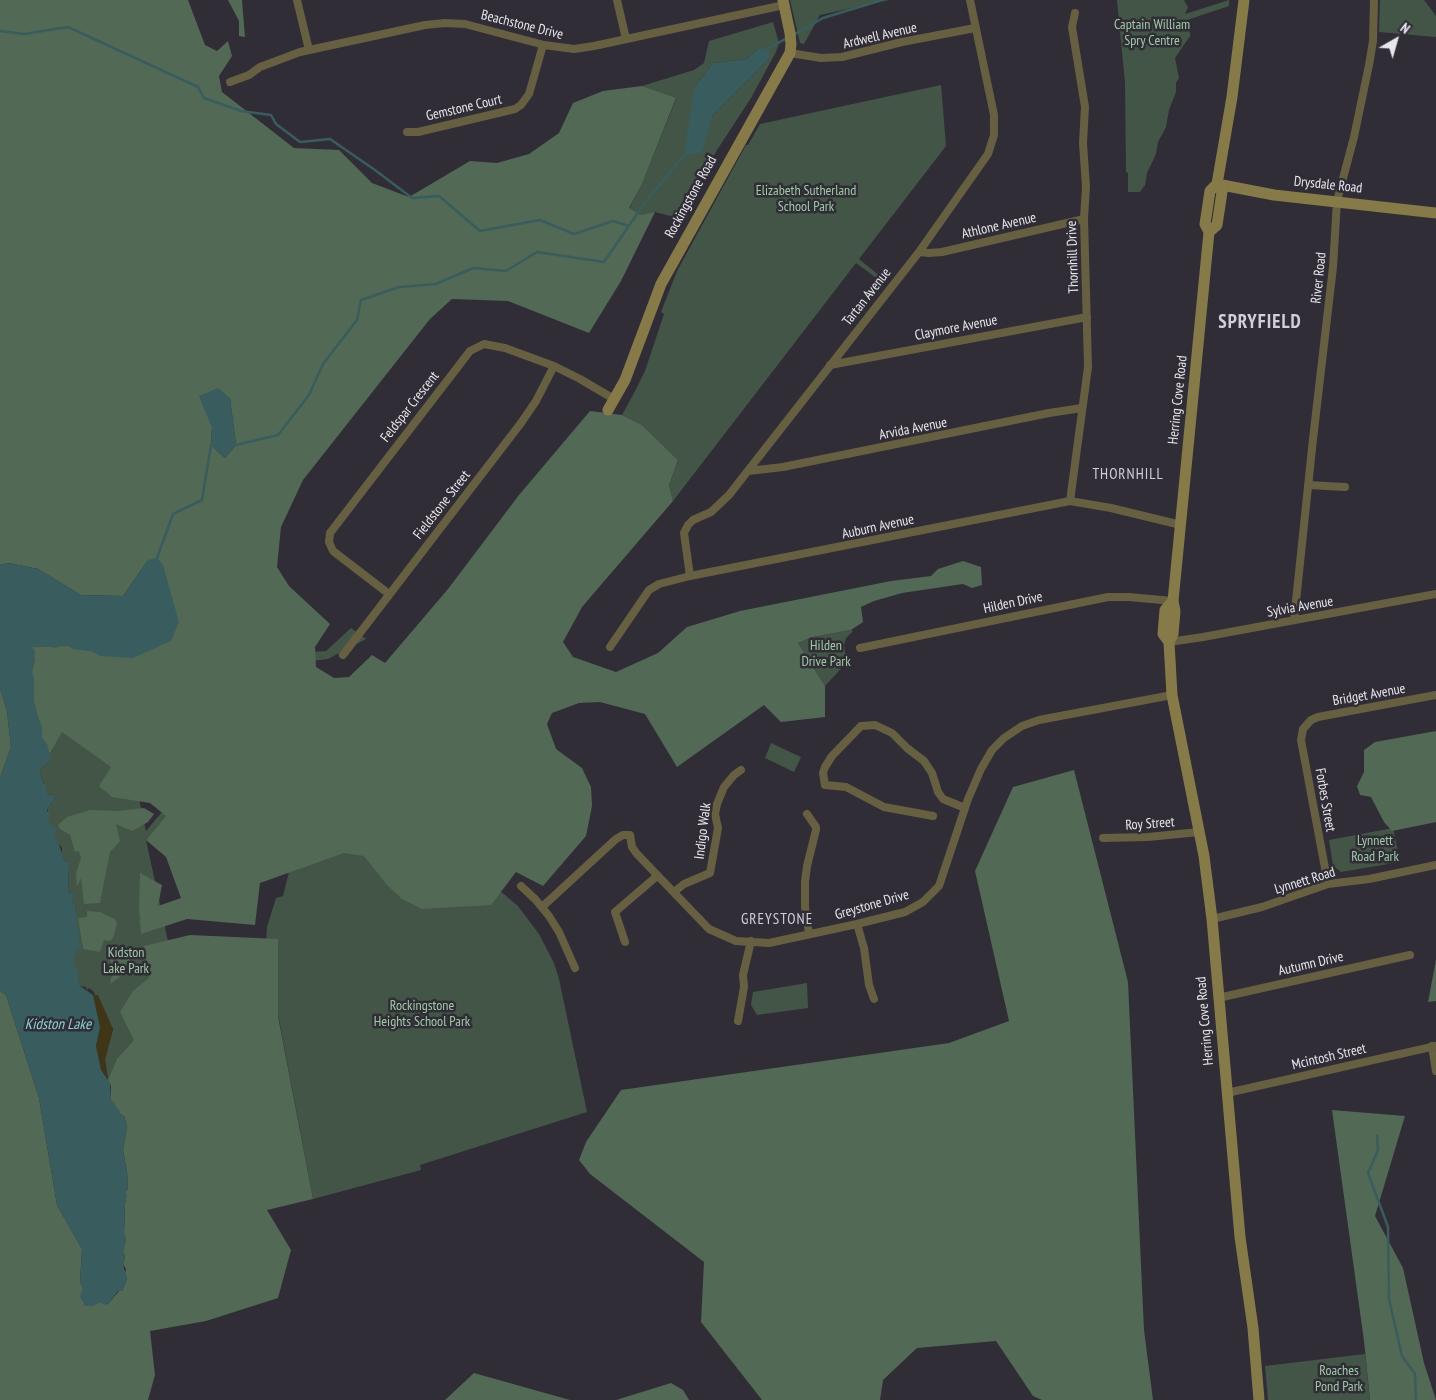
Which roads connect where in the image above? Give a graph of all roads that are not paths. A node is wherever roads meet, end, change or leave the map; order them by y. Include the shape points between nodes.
1 (297, 0) edge
2 (617, 0) edge
3 (970, 0) edge
4 (1244, 0) edge
5 (1374, 0) edge
6 (783, 3) edge
7 (1075, 13) dead end
8 (975, 28) junction
9 (626, 39) junction
10 (543, 45) junction
11 (309, 50) junction
12 (790, 53) junction
13 (230, 82) dead end
14 (407, 132) dead end
15 (1217, 184) junction
16 (1337, 201) junction
17 (1436, 213) edge
18 (1084, 219) junction
19 (919, 252) junction
20 (1087, 317) junction
21 (830, 365) junction
22 (554, 366) junction
23 (614, 399) junction
24 (1082, 408) junction
25 (608, 410) dead end
26 (748, 471) junction
27 (1308, 485) junction
28 (1345, 487) dead end
29 (1070, 501) junction
30 (1181, 525) junction
31 (690, 576) junction
32 (389, 594) junction
33 (1436, 594) edge
34 (1173, 601) junction
35 (1294, 620) junction
36 (1168, 642) junction
37 (610, 647) dead end
38 (860, 648) dead end
39 (343, 655) dead end
40 (1172, 695) junction
41 (1436, 695) edge
42 (1309, 722) joint
43 (741, 770) dead end
44 (965, 808) junction
45 (807, 814) dead end
46 (933, 816) dead end
47 (1199, 832) junction
48 (1103, 838) dead end
49 (1436, 865) edge
50 (657, 876) junction
51 (1328, 884) junction
52 (521, 886) dead end
53 (674, 892) junction
54 (542, 907) junction
55 (1212, 919) junction
56 (857, 924) junction
57 (809, 934) junction
58 (751, 941) junction
59 (625, 942) dead end
60 (1410, 954) dead end
61 (575, 968) dead end
62 (1218, 998) junction
63 (874, 999) dead end
64 (738, 1021) dead end
65 (1434, 1046) edge
66 (1436, 1071) edge
67 (1227, 1092) junction
68 (1259, 1400) edge

1 - 11 street
2 - 9 street
3 - 8 street, Tartan Avenue
4 - 15 main road, Herring Cove Road
5 - 16 street, River Road via 1369,65
6 - 9 street, Beachstone Drive
6 - 12 main road
7 - 18 street, Thornhill Drive via 1072,27 1085,107
8 - 12 street, Ardwell Avenue via 842,57 821,58
8 - 19 street, Tartan Avenue via 994,115 993,142 986,158
9 - 10 street, Beachstone Drive via 579,48
10 - 11 street, Beachstone Drive via 474,26 444,23 406,28
10 - 14 street, Gemstone Court via 529,94 520,105 418,132
11 - 13 street, Beachstone Drive via 260,67
12 - 23 main road, Rockingstone Road via 661,284 625,380
15 - 16 main road, Drysdale Road via 1274,195
15 - 30 main road, Herring Cove Road via 1222,192 1217,226 1209,232
16 - 17 main road, Drysdale Road
16 - 27 street, River Road via 1333,267
18 - 19 street, Athlone Avenue via 942,252
18 - 20 street, Thornhill Drive
19 - 21 street, Tartan Avenue
20 - 21 street, Claymore Avenue
20 - 24 street, Thornhill Drive via 1088,367
21 - 26 street, Tartan Avenue
22 - 23 street, Feldspar Crescent
22 - 32 street, Fieldstone Street via 521,423
22 - 32 street, Feldspar Crescent via 490,344 473,348 332,528 328,539 333,551
23 - 25 main road, Rockingstone Road
24 - 26 street, Arvida Avenue via 783,467
24 - 29 street, Thornhill Drive
26 - 31 street, Tartan Avenue via 718,507 686,528
27 - 28 street
27 - 35 street, River Road
29 - 30 street, Auburn Avenue
29 - 31 street, Auburn Avenue
30 - 34 main road, Herring Cove Road
31 - 37 street, Auburn Avenue via 649,590
32 - 39 street, Fieldstone Street
33 - 35 street, Sylvia Avenue
34 - 36 main road, Herring Cove Road via 1165,610 1163,634
34 - 38 street, Hilden Drive via 1108,597
35 - 36 street, Sylvia Avenue
36 - 40 main road, Herring Cove Road
40 - 44 street, Greystone Drive via 1039,720 1015,729 987,758
40 - 47 main road, Herring Cove Road
41 - 42 street, Bridget Avenue via 1318,717
42 - 51 street, Forbes Street via 1302,730 1301,740
43 - 53 street, Indigo Walk via 724,787 717,804 718,828 710,873
44 - 46 street via 943,799 924,761 892,733 875,725 861,726 824,767 825,785 846,787 888,808
44 - 56 street, Greystone Drive via 944,874 930,896 906,912
45 - 57 street via 816,827 805,882 804,907
47 - 48 street, Roy Street
47 - 55 main road, Herring Cove Road
49 - 51 street, Lynnett Road
50 - 53 street, Greystone Drive
50 - 54 street, Greystone Drive via 637,854 630,835 623,835
50 - 59 street via 615,912
51 - 55 street, Lynnett Road via 1262,907
52 - 54 street
53 - 58 street, Greystone Drive via 709,929 736,941
54 - 61 street via 559,932
55 - 62 main road, Herring Cove Road
56 - 57 street, Greystone Drive
56 - 63 street
57 - 58 street, Greystone Drive via 769,943
58 - 64 street
60 - 62 street, Autumn Drive
62 - 67 main road, Herring Cove Road
65 - 66 street
65 - 67 street, Mcintosh Street
67 - 68 main road, Herring Cove Road via 1240,1242 1253,1328

